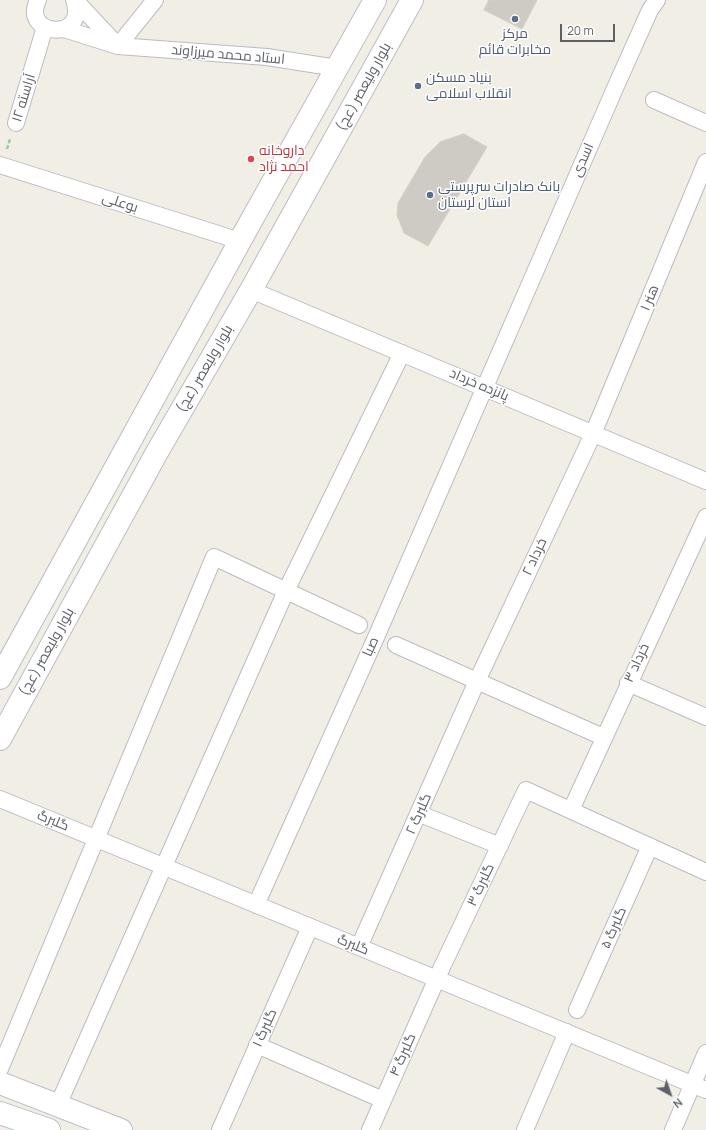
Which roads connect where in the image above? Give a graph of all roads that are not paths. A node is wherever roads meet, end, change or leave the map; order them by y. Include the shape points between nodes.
1 (74, 0) edge
2 (155, 0) edge
3 (375, 0) edge
4 (412, 0) edge
5 (657, 0) edge
6 (33, 4) edge
7 (44, 27) junction
8 (64, 29) junction
9 (118, 46) junction
10 (337, 68) junction
11 (654, 100) dead end
12 (16, 123) road end
13 (706, 123) edge
14 (706, 162) edge
15 (0, 166) edge
16 (240, 241) junction
17 (251, 290) junction
18 (402, 353) junction
19 (484, 388) junction
20 (593, 434) junction
21 (115, 470) junction
22 (706, 481) edge
23 (137, 488) junction
24 (706, 517) edge
25 (88, 520) junction
26 (112, 535) junction
27 (286, 591) junction
28 (359, 625) dead end
29 (396, 645) dead end
30 (0, 678) edge
31 (477, 681) junction
32 (628, 683) junction
33 (706, 717) edge
34 (603, 737) junction
35 (0, 739) edge
36 (0, 799) edge
37 (571, 810) junction
38 (420, 814) junction
39 (97, 839) junction
40 (500, 846) junction
41 (650, 846) junction
42 (704, 866) edge
43 (164, 867) junction
44 (256, 905) junction
45 (310, 927) junction
46 (359, 947) junction
47 (437, 979) junction
48 (577, 1010) dead end
49 (566, 1032) junction
50 (257, 1045) junction
51 (706, 1053) edge
52 (0, 1069) edge
53 (0, 1083) edge
54 (699, 1087) edge
55 (62, 1096) dead end
56 (383, 1100) junction
57 (0, 1113) edge
58 (41, 1129) edge
59 (121, 1130) edge
60 (220, 1130) edge
61 (370, 1130) edge
62 (525, 1130) edge
63 (673, 1130) edge

1 - 8 street via 74,21
1 - 9 street
2 - 9 street
3 - 10 main road, بلوار ولیعصر (عج)
4 - 17 main road, بلوار ولیعصر (عج)
5 - 19 street, اسدی via 650,10 616,86
6 - 7 street via 36,18
7 - 8 street, استاد محمد میرزاوند
7 - 12 street, ۱۲ آراسته
8 - 9 street, استاد محمد میرزاوند
9 - 10 street, استاد محمد میرزاوند via 267,57
10 - 16 main road, بلوار ولیعصر (عج)
11 - 13 street
14 - 20 street, هنر ۱
15 - 16 street, بوعلی
16 - 21 main road, بلوار ولیعصر (عج)
17 - 18 street, پانزده خرداد
17 - 23 main road, بلوار ولیعصر (عج)
18 - 19 street, پانزده خرداد
18 - 27 street
19 - 20 street, پانزده خرداد
19 - 44 street, صبا
20 - 22 street, پانزده خرداد
20 - 31 street, خرداد ۲
21 - 23 main road via 116,484 122,491
21 - 25 main road, بلوار ولیعصر (عج)
23 - 26 main road, بلوار ولیعصر (عج)
24 - 32 street, خرداد ۳
25 - 26 main road via 99,516 109,520
25 - 30 main road, بلوار ولیعصر (عج)
26 - 35 main road, بلوار ولیعصر (عج)
27 - 28 street
27 - 39 street via 214,557
27 - 43 street
29 - 31 street
31 - 34 street
31 - 38 street, گلبرگ ۲
32 - 33 street
32 - 34 street, خرداد ۳
34 - 37 street, خرداد ۳
36 - 39 street, گلبرگ
37 - 40 street, گلبرگ ۳ via 526,790
37 - 41 street
38 - 40 street
38 - 46 street, گلبرگ ۲
39 - 43 street, گلبرگ
39 - 52 street
40 - 47 street, گلبرگ ۳
41 - 42 street
41 - 48 street, گلبرگ ۵
43 - 44 street, گلبرگ
43 - 55 street
44 - 45 street, گلبرگ
45 - 46 street, گلبرگ
45 - 50 street, گلبرگ ۱
46 - 47 street, گلبرگ
47 - 49 street, گلبرگ
47 - 56 street, گلبرگ ۴
49 - 54 street, گلبرگ
49 - 62 street
50 - 56 street
50 - 60 street, گلبرگ ۱
51 - 54 street
53 - 59 main road
54 - 63 street
56 - 61 street, گلبرگ ۴
57 - 58 main road

